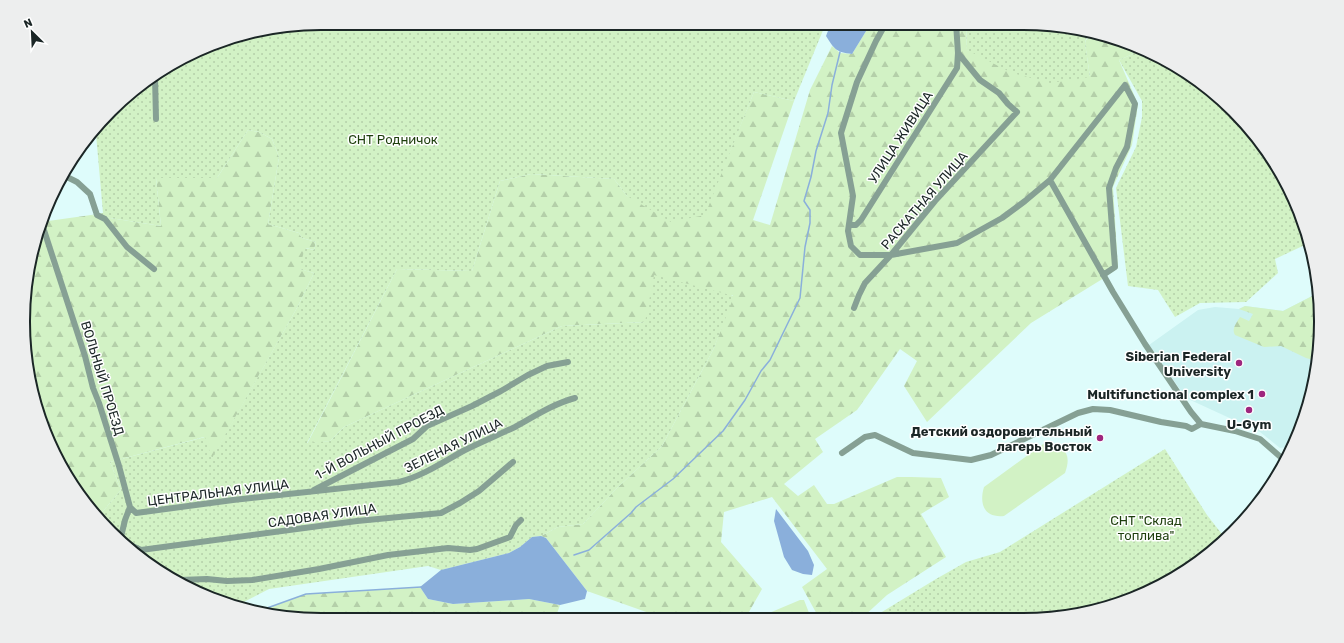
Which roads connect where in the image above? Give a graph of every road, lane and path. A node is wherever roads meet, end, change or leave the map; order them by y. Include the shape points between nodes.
1 (882, 30) edge
2 (956, 30) edge
3 (958, 53) junction
4 (155, 82) edge
5 (156, 119) dead end
6 (68, 178) edge
7 (1050, 180) junction
8 (849, 225) junction
9 (45, 229) edge
10 (891, 255) junction
11 (154, 269) dead end
12 (1103, 275) junction
13 (854, 308) dead end
14 (568, 362) dead end
15 (575, 398) dead end
16 (1201, 424) junction
17 (842, 453) dead end
18 (1281, 456) edge
19 (513, 462) dead end
20 (310, 492) junction
21 (130, 507) junction
22 (520, 520) dead end
23 (122, 535) edge
24 (139, 549) edge
25 (187, 580) edge

1 - 8 street via 857,82 841,133 853,196
2 - 3 street, УЛИЦА ЖИВИЦА
3 - 8 street, УЛИЦА ЖИВИЦА via 957,68 861,220 856,225
3 - 10 street, РАСКАТНАЯ УЛИЦА via 980,80 1017,112 935,201
4 - 5 street
6 - 11 street via 90,194 97,215 105,219 127,247
7 - 10 street via 1002,218 957,243
7 - 12 street
7 - 12 street via 1125,85 1135,104 1127,147 1109,188 1115,267
8 - 10 street via 851,246 860,255
9 - 21 street, ВОЛЬНЫЙ ПРОЕЗД
10 - 13 street, РАСКАТНАЯ УЛИЦА via 865,283
12 - 16 street via 1145,344
14 - 20 street, 1-Й ВОЛЬНЫЙ ПРОЕЗД via 547,366 528,375 472,406 427,426 413,439
15 - 20 street, ЗЕЛЕНАЯ УЛИЦА via 559,402 409,480
16 - 17 street via 1192,429 1110,410 1093,409 1078,413 991,455 972,460 913,453 875,435 865,437
16 - 18 street via 1260,439
19 - 24 street, САДОВАЯ УЛИЦА via 479,491 441,513 357,521
20 - 21 street, ЦЕНТРАЛЬНАЯ УЛИЦА via 136,513
21 - 23 street
22 - 25 street via 510,537 477,549 448,548 388,555 252,580

